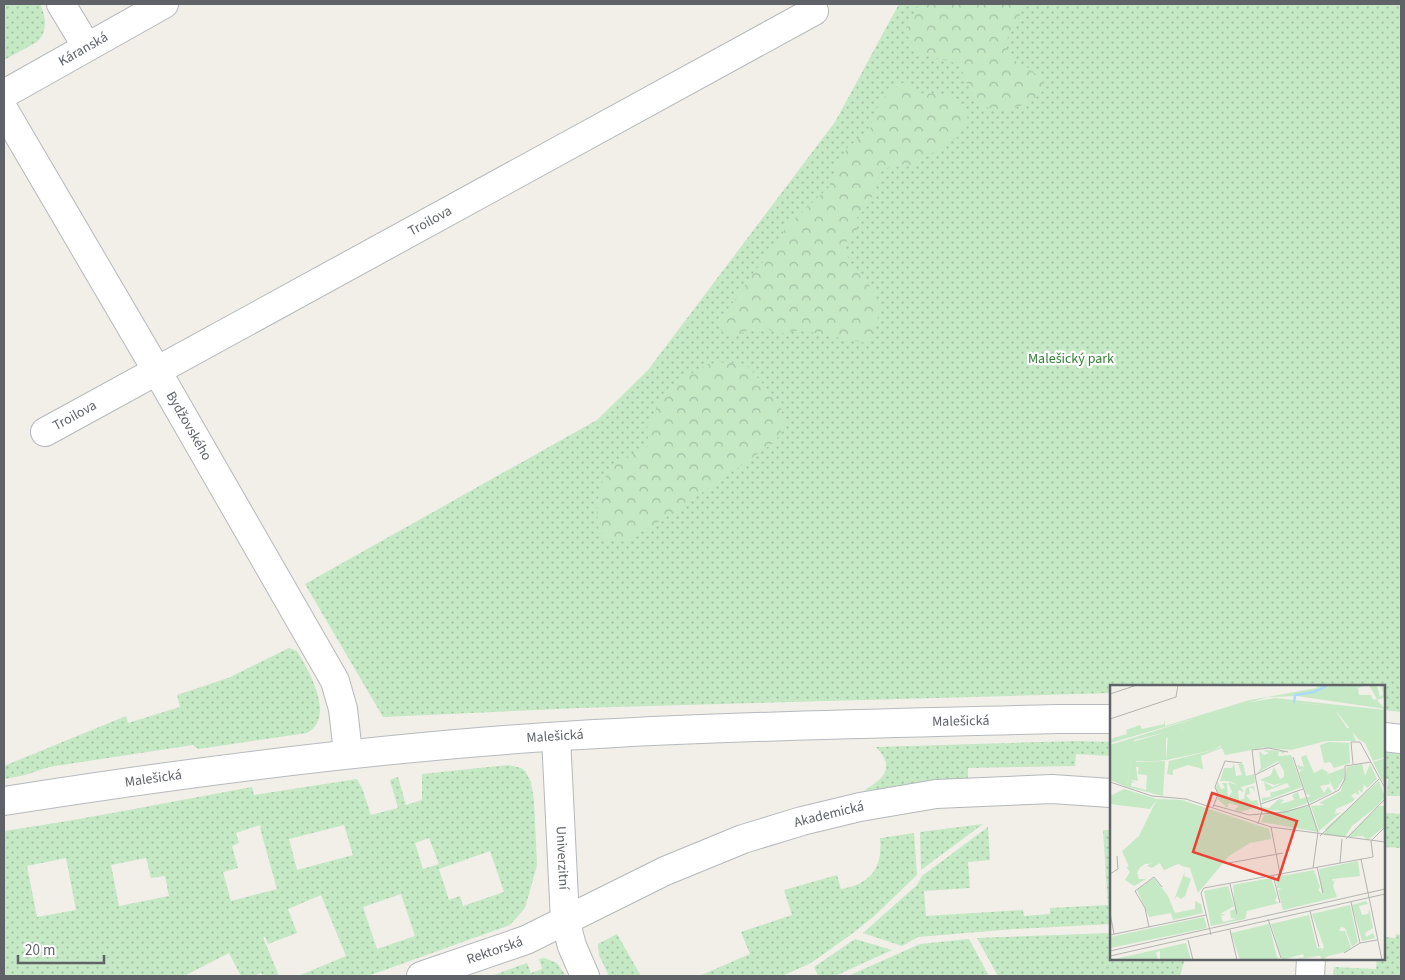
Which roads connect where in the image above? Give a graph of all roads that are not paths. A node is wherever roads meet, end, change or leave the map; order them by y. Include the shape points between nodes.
1 (61, 4) edge
2 (164, 4) edge
3 (814, 11) dead end
4 (87, 46) junction
5 (4, 94) edge
6 (4, 110) edge
7 (156, 370) junction
8 (45, 432) dead end
9 (1110, 719) edge
10 (556, 737) junction
11 (1385, 737) edge
12 (1401, 739) edge
13 (348, 753) junction
14 (1110, 793) edge
15 (4, 801) edge
16 (565, 920) junction
17 (1311, 960) edge
18 (421, 976) edge
19 (584, 976) edge
20 (1310, 976) edge

1 - 4 street
2 - 4 street, Káranská
3 - 7 street, Troilova
4 - 5 street, Káranská
6 - 7 street, Bydžovského
7 - 8 street, Troilova
7 - 13 street, Bydžovského via 335,681 343,709
9 - 10 street, Malešická via 617,732
10 - 13 street, Malešická
10 - 16 street, Univerzitní
11 - 12 street
13 - 15 street, Malešická
14 - 16 street, Akademická via 996,790 936,794 860,806 743,839 665,870
16 - 18 street, Rektorská via 526,940
16 - 19 street, Univerzitní
17 - 20 street

